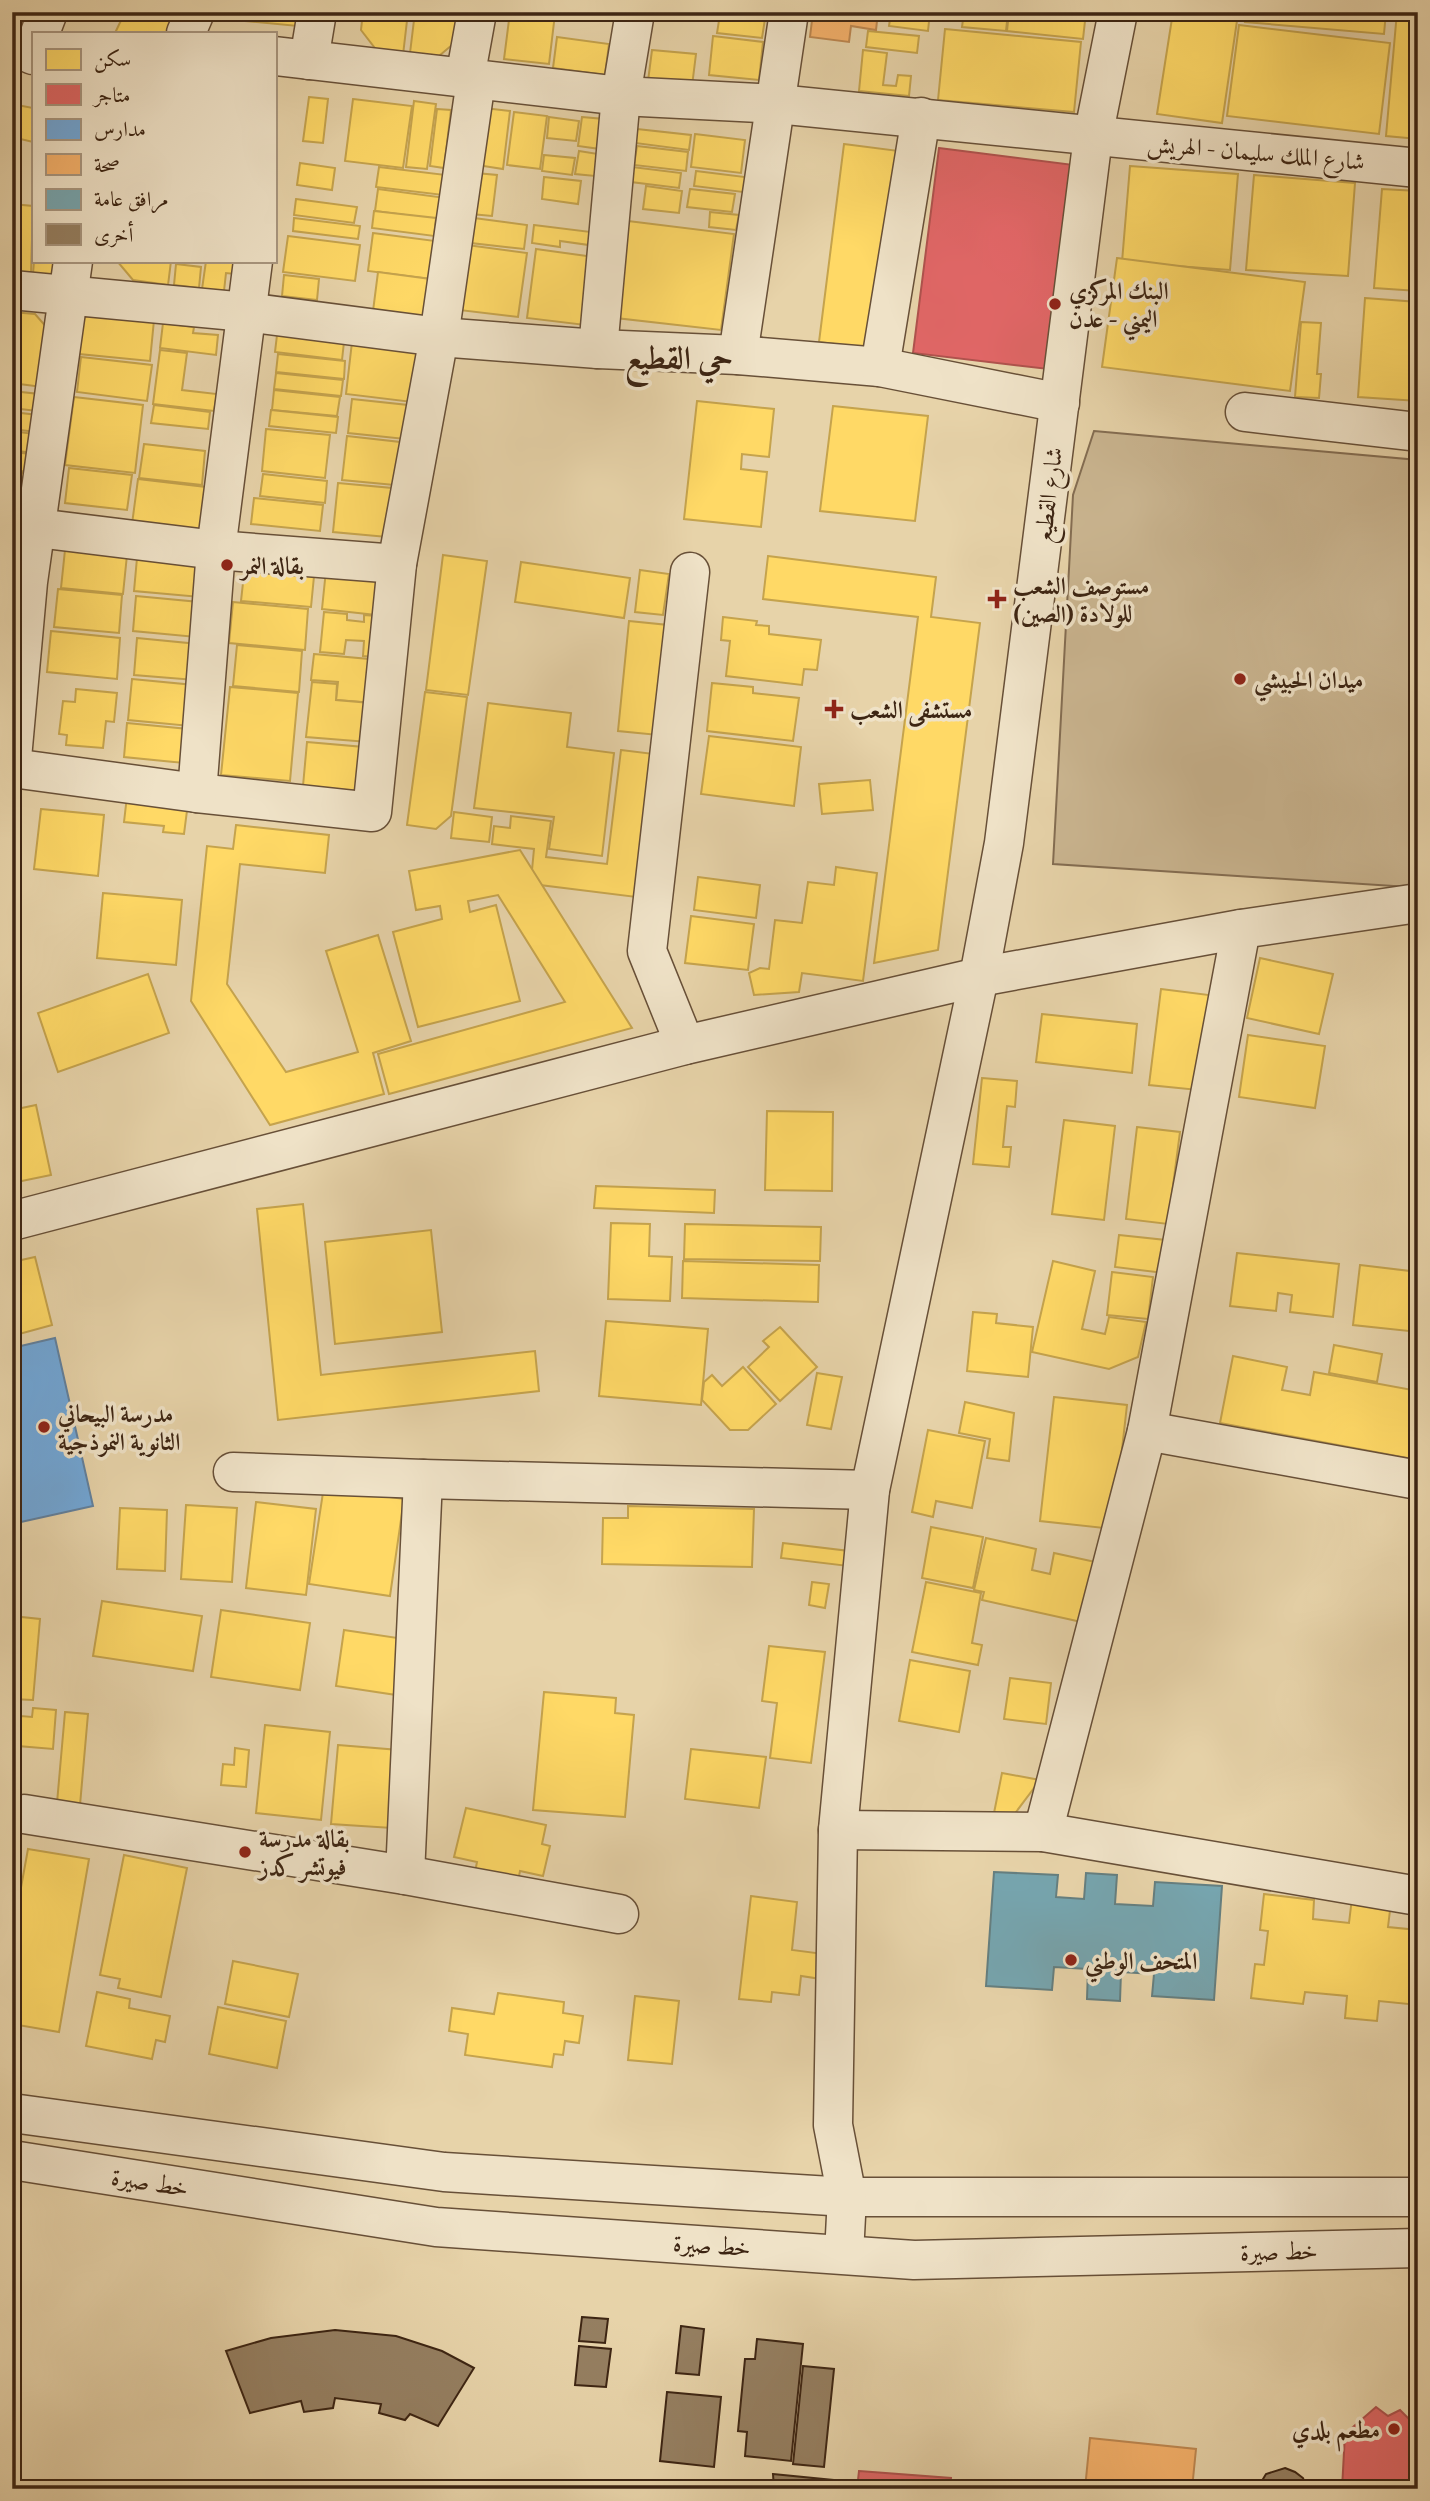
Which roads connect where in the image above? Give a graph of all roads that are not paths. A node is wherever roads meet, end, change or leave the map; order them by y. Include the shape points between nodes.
1 (48, 12) edge
2 (195, 12) edge
3 (317, 12) edge
4 (477, 12) edge
5 (635, 12) edge
6 (789, 12) edge
7 (1118, 12) edge
8 (38, 32) edge
9 (186, 32) edge
10 (284, 64) edge
11 (470, 79) junction
12 (621, 96) junction
13 (776, 104) junction
14 (921, 117) junction
15 (1093, 137) junction
16 (1418, 168) edge
17 (253, 262) edge
18 (71, 278) edge
19 (12, 290) edge
20 (246, 312) junction
21 (439, 337) junction
22 (598, 349) junction
23 (738, 355) junction
24 (880, 368) junction
25 (1060, 403) junction
26 (1245, 412) dead end
27 (1418, 432) edge
28 (37, 528) junction
29 (216, 550) junction
30 (397, 564) junction
31 (690, 572) dead end
32 (20, 581) edge
33 (12, 758) edge
34 (12, 768) edge
35 (198, 793) junction
36 (1418, 903) edge
37 (1241, 929) junction
38 (979, 977) junction
39 (685, 1045) junction
40 (12, 1221) edge
41 (1147, 1431) junction
42 (233, 1472) dead end
43 (423, 1479) junction
44 (1418, 1480) edge
45 (870, 1490) junction
46 (24, 1814) dead end
47 (838, 1830) junction
48 (1043, 1832) junction
49 (405, 1875) junction
50 (1418, 1896) edge
51 (619, 1914) dead end
52 (12, 2113) edge
53 (12, 2160) edge
54 (847, 2197) junction
55 (1418, 2197) edge
56 (1418, 2248) edge
57 (844, 2254) junction

1 - 8 street
2 - 9 street
3 - 10 street
4 - 11 street
5 - 12 street
6 - 13 street
7 - 15 street, شارع القطيع
10 - 11 street, شارع الملك سليمان - الهريش
11 - 12 street, شارع الملك سليمان - الهريش
11 - 21 street
12 - 13 street, شارع الملك سليمان - الهريش
12 - 22 street
13 - 14 street, شارع الملك سليمان - الهريش
13 - 23 street
14 - 15 street, شارع الملك سليمان - الهريش
14 - 24 street
15 - 16 street, شارع الملك سليمان - الهريش
15 - 25 street, شارع القطيع
17 - 20 street
18 - 19 street
18 - 20 street
18 - 28 street
20 - 21 street
20 - 29 street
21 - 22 street
21 - 30 street
22 - 23 street
23 - 24 street
24 - 25 street
25 - 38 street, شارع القطيع via 1004,843
26 - 27 street
28 - 29 street
28 - 32 street
29 - 30 street
29 - 35 street
30 - 35 street via 372,812
31 - 39 street via 647,951
32 - 33 street
34 - 35 street
36 - 37 street
37 - 38 street
37 - 41 street
38 - 39 street
38 - 45 street, شارع القطيع
39 - 40 street
41 - 44 street
41 - 48 street
42 - 43 street
43 - 45 street
43 - 49 street
45 - 47 street, شارع القطيع
46 - 49 street
47 - 48 street
47 - 54 street, شارع القطيع via 833,2125
48 - 50 street
49 - 51 street
52 - 54 street, خط صيرة via 444,2172
53 - 57 street, خط صيرة via 436,2227
54 - 55 street, خط صيرة
54 - 57 street, شارع القطيع
56 - 57 street, خط صيرة via 914,2260

